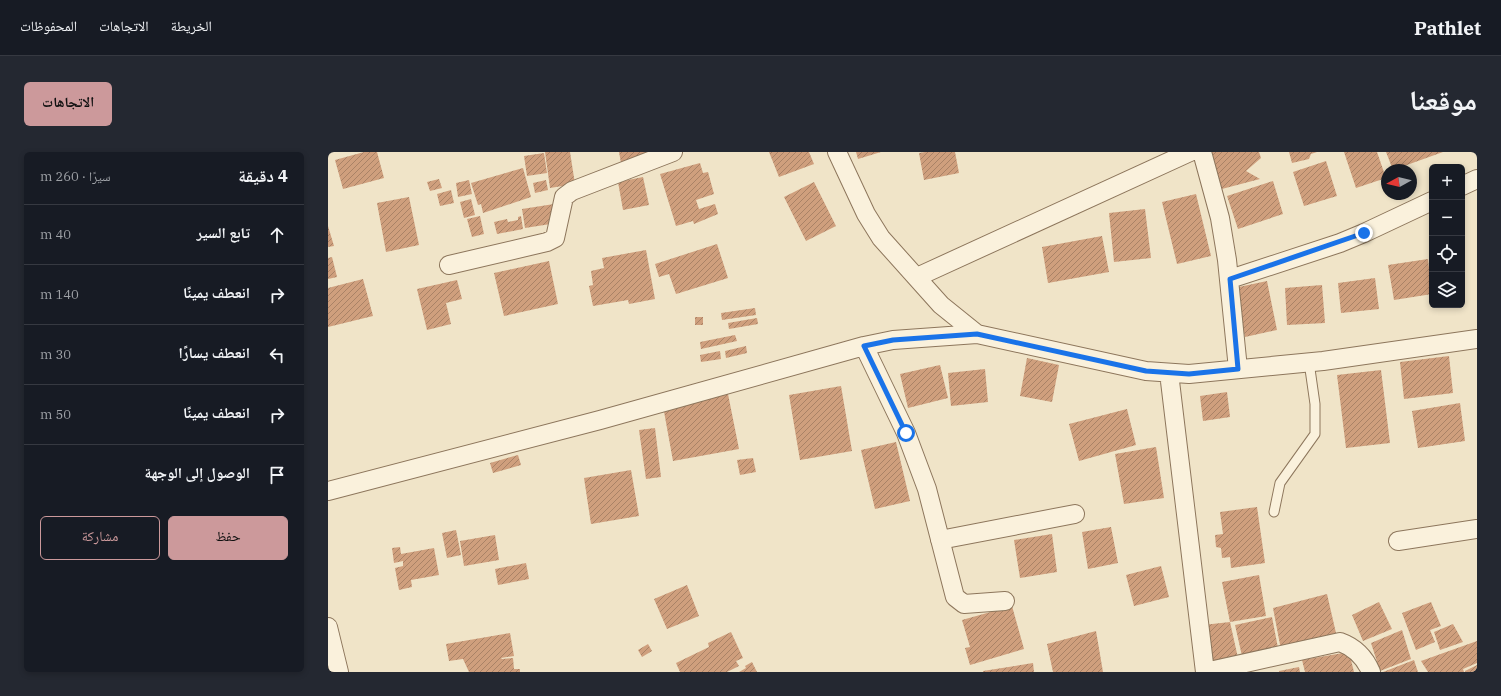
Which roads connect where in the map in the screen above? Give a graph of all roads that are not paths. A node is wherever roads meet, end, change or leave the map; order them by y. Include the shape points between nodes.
1 (673, 152) edge
2 (837, 152) edge
3 (1190, 152) edge
4 (1202, 152) edge
5 (1477, 179) edge
6 (1465, 185) edge
7 (1429, 202) edge
8 (449, 265) dead end
9 (918, 278) junction
10 (1230, 279) junction
11 (977, 334) junction
12 (1477, 340) edge
13 (864, 346) junction
14 (1309, 362) junction
15 (1238, 369) junction
16 (1169, 373) junction
17 (328, 491) edge
18 (1274, 512) dead end
19 (1075, 514) dead end
20 (1477, 529) edge
21 (940, 540) junction
22 (1398, 541) dead end
23 (1004, 602) dead end
24 (328, 627) edge
25 (339, 672) edge
26 (1205, 672) edge
27 (1371, 672) edge

1 - 8 street via 572,191 564,197 556,238
2 - 9 street via 866,214 881,238
3 - 9 street
4 - 10 street via 1220,218
5 - 6 street
7 - 10 street via 1340,243
9 - 11 street via 941,305
10 - 15 street
11 - 13 street via 893,340
11 - 16 street via 1146,371
12 - 14 street
13 - 17 street via 600,420
13 - 21 street via 906,433 927,489
14 - 15 street
14 - 18 lane via 1316,434 1280,482
15 - 16 street via 1189,374
16 - 26 street
19 - 21 street
20 - 22 street
21 - 23 street via 955,597 964,604
24 - 25 street
26 - 27 street via 1340,642 1350,646

